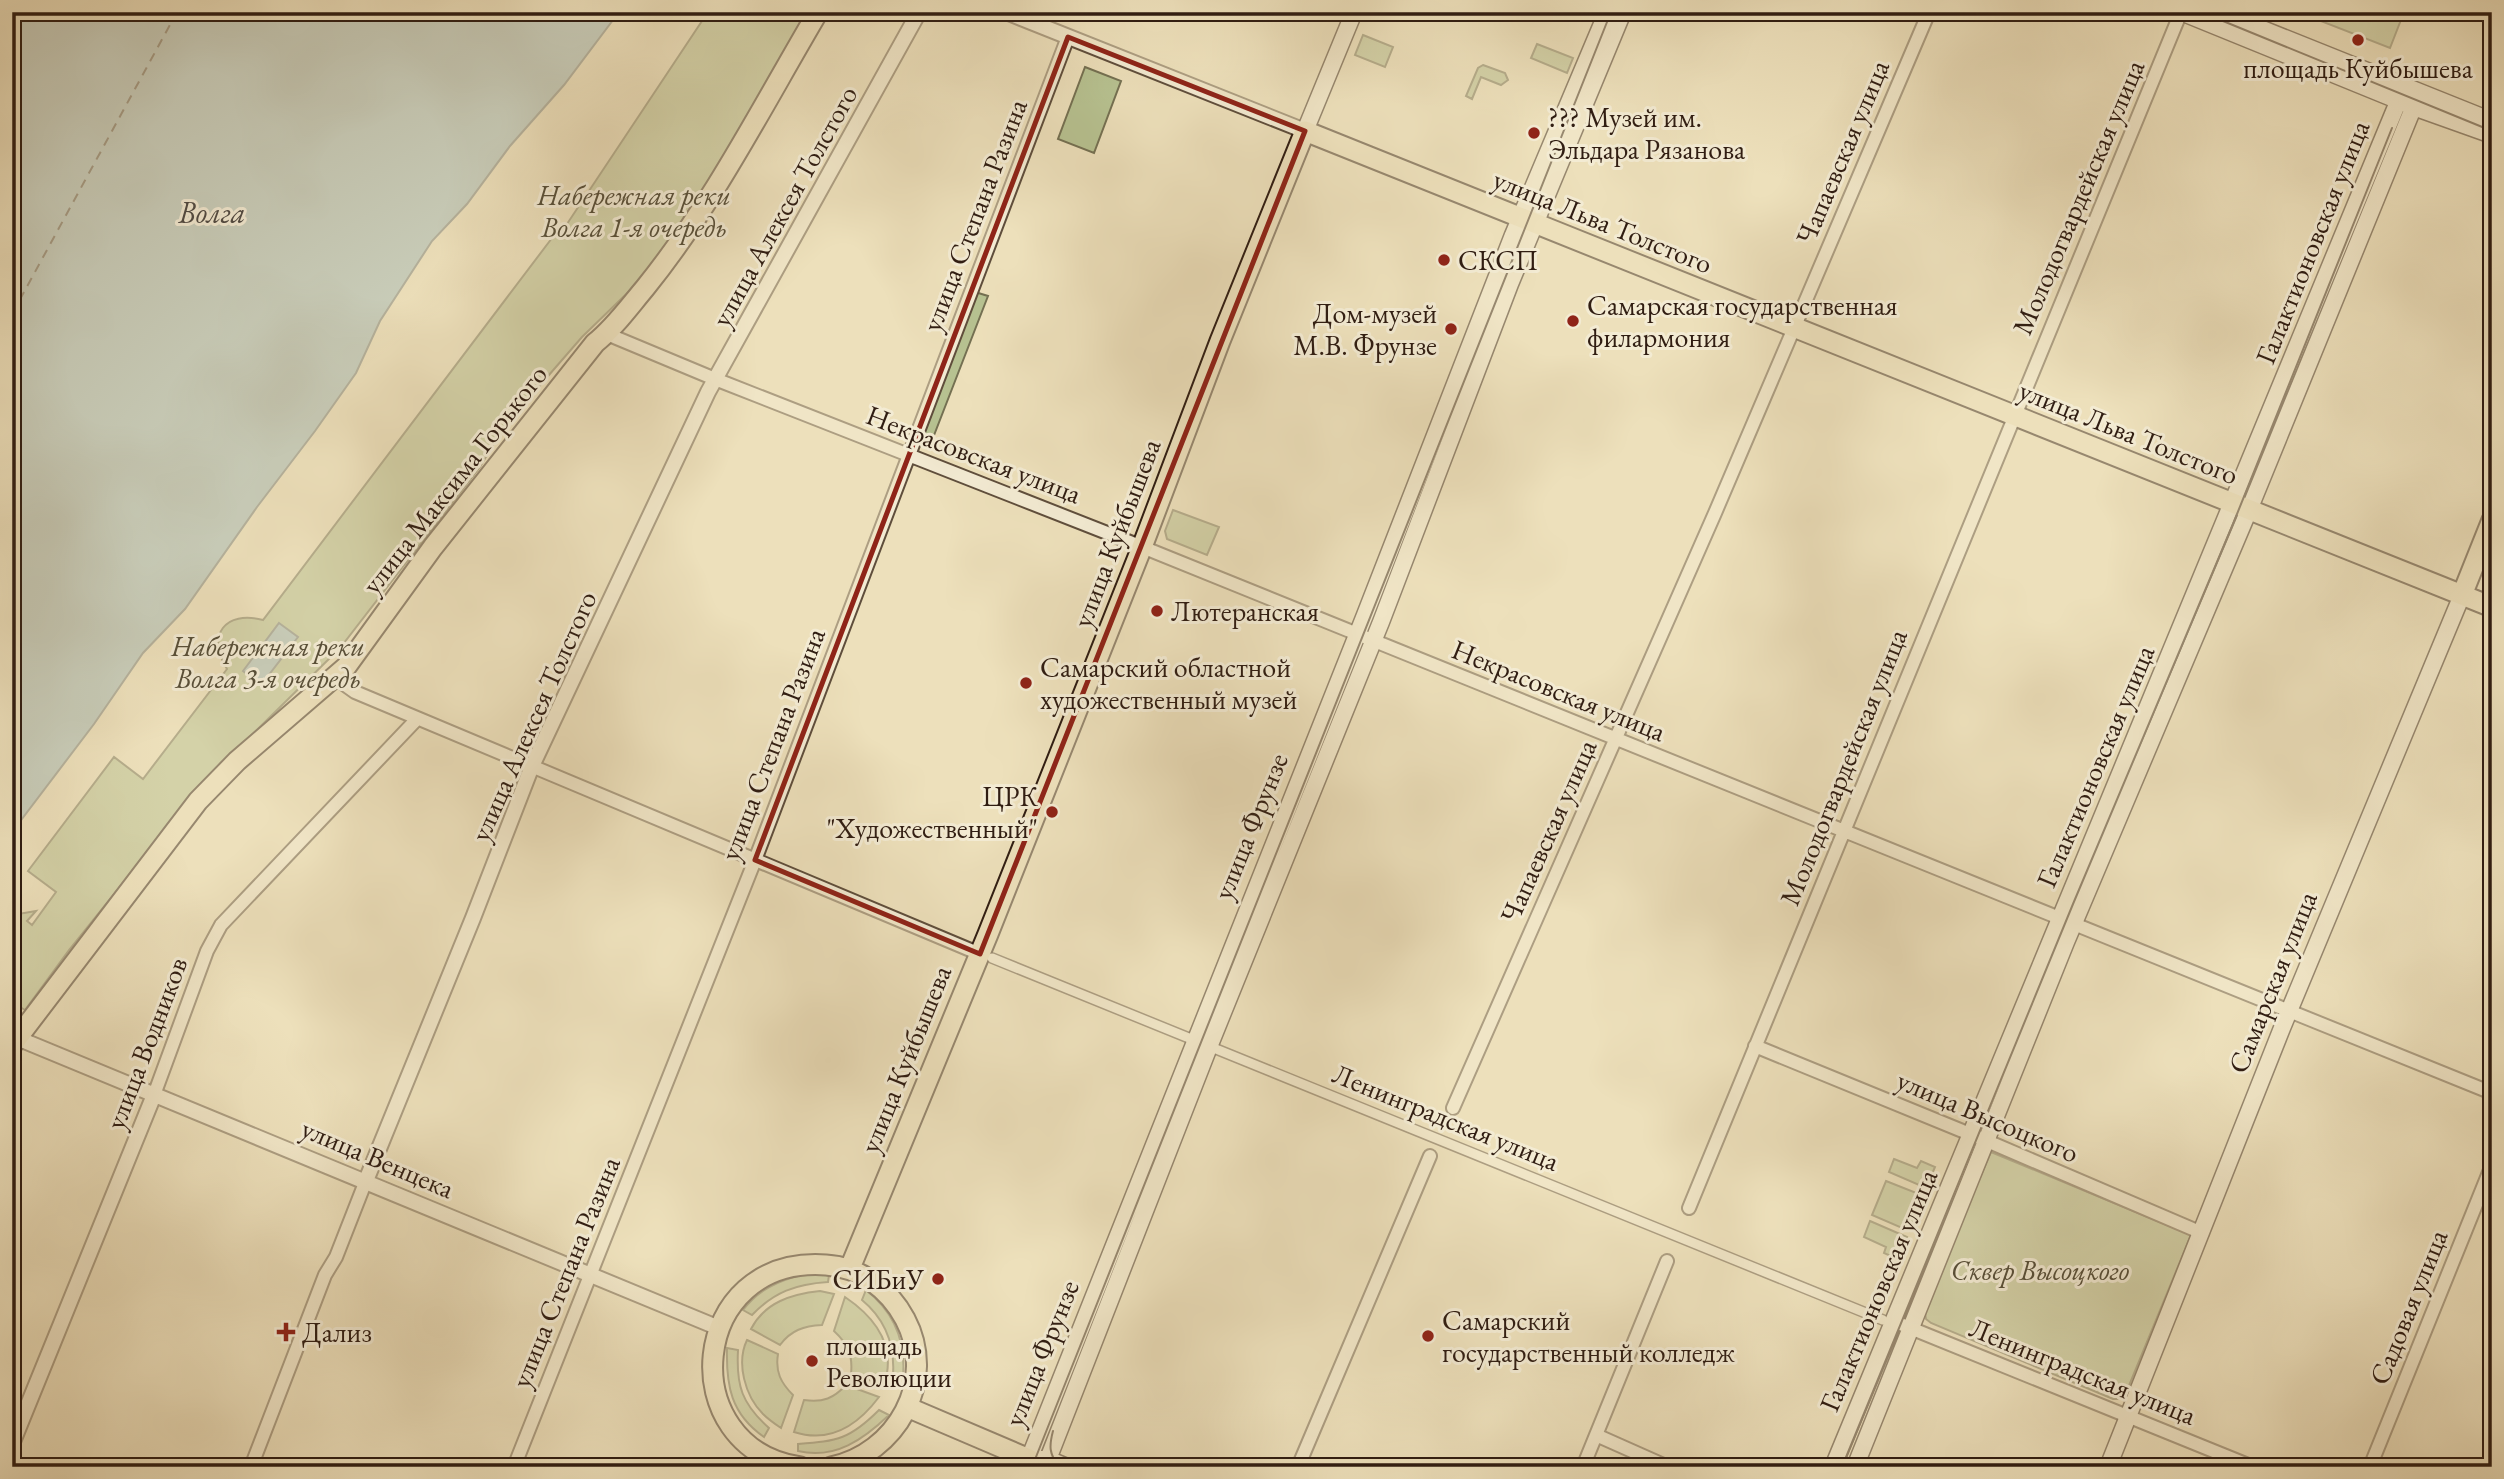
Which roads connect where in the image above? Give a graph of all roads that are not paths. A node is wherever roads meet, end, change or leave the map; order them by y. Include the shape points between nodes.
1 (818, 12) edge
2 (919, 12) edge
3 (1006, 12) edge
4 (1354, 12) edge
5 (1607, 12) edge
6 (1623, 12) edge
7 (1929, 12) edge
8 (2181, 12) edge
9 (2220, 12) edge
10 (1068, 37) junction
11 (2409, 96) junction
12 (2492, 121) edge
13 (1305, 131) junction
14 (2492, 135) edge
15 (1528, 221) junction
16 (1795, 327) junction
17 (607, 334) junction
18 (715, 379) junction
19 (2015, 416) junction
20 (908, 454) junction
21 (2240, 507) junction
22 (2492, 520) edge
23 (1142, 547) junction
24 (2462, 595) junction
25 (2492, 607) edge
26 (1357, 634) junction
27 (1373, 641) junction
28 (334, 677) junction
29 (417, 719) junction
30 (1615, 740) junction
31 (532, 766) junction
32 (1842, 831) junction
33 (755, 860) junction
34 (2066, 922) junction
35 (986, 956) junction
36 (2289, 1013) junction
37 (15, 1042) edge
38 (1202, 1044) junction
39 (1755, 1046) junction
40 (2492, 1093) edge
41 (154, 1096) junction
42 (1453, 1108) dead end
43 (1970, 1134) junction
44 (1987, 1141) junction
45 (1430, 1156) dead end
46 (2492, 1165) edge
47 (365, 1183) junction
48 (1689, 1208) dead end
49 (2202, 1233) junction
50 (1667, 1261) dead end
51 (850, 1268) junction
52 (590, 1276) junction
53 (1888, 1320) junction
54 (719, 1328) junction
55 (1912, 1328) junction
56 (907, 1406) junction
57 (2129, 1416) junction
58 (1596, 1435) junction
59 (12, 1444) edge
60 (776, 1464) edge
61 (1036, 1464) edge
62 (251, 1467) edge
63 (514, 1467) edge
64 (800, 1467) edge
65 (831, 1467) edge
66 (1067, 1467) edge
67 (1298, 1467) edge
68 (1583, 1467) edge
69 (1668, 1467) edge
70 (1833, 1467) edge
71 (1855, 1467) edge
72 (2108, 1467) edge
73 (2253, 1467) edge
74 (2370, 1467) edge

1 - 17 main road, улица Максима Горького via 683,238
2 - 18 street, улица Алексея Толстого
3 - 10 street, улица Льва Толстого
4 - 13 main road, улица Куйбышева
5 - 15 main road, улица Фрунзе
6 - 15 main road, улица Фрунзе
7 - 16 street, Чапаевская улица
8 - 11 main road
8 - 19 street, Молодогвардейская улица
9 - 11 main road
10 - 13 street, улица Льва Толстого
10 - 20 street, улица Степана Разина
11 - 12 main road
11 - 14 main road
11 - 21 main road, Галактионовская улица
13 - 15 main road, улица Льва Толстого
13 - 23 main road, улица Куйбышева
15 - 16 main road, улица Льва Толстого
15 - 26 main road, улица Фрунзе
15 - 27 main road, улица Фрунзе via 1510,284
16 - 19 main road, улица Льва Толстого
16 - 30 street, Чапаевская улица
17 - 18 street, Некрасовская улица
17 - 28 main road, улица Максима Горького via 595,343 449,526
18 - 20 street, Некрасовская улица
18 - 31 street, улица Алексея Толстого
19 - 21 main road, улица Льва Толстого
19 - 32 street, Молодогвардейская улица
20 - 23 street, Некрасовская улица
20 - 33 street, улица Степана Разина
21 - 24 main road, улица Льва Толстого
21 - 34 main road, Галактионовская улица
22 - 24 main road, Самарская улица
23 - 26 street, Некрасовская улица
23 - 35 main road, улица Куйбышева
24 - 25 main road, улица Льва Толстого
24 - 36 main road, Самарская улица
26 - 27 street, Некрасовская улица
26 - 38 main road, улица Фрунзе
27 - 30 street, Некрасовская улица
27 - 38 main road, улица Фрунзе
28 - 29 street, Ленинградская улица via 355,692
28 - 37 main road, улица Максима Горького via 198,801
29 - 31 street, Ленинградская улица
29 - 41 street, улица Водников via 221,925 207,951
30 - 32 street, Некрасовская улица
30 - 42 street, Чапаевская улица
31 - 33 street, Ленинградская улица
31 - 47 street, улица Алексея Толстого
32 - 34 street, Некрасовская улица
32 - 39 street, Молодогвардейская улица
33 - 35 street, Ленинградская улица
33 - 52 street, улица Степана Разина
34 - 36 street, Некрасовская улица
34 - 43 main road, Галактионовская улица
34 - 44 main road, Галактионовская улица
35 - 38 street, Ленинградская улица
35 - 51 main road, улица Куйбышева
36 - 40 street, Некрасовская улица
36 - 49 main road, Самарская улица
37 - 41 street, улица Венцека
38 - 53 street, Ленинградская улица
38 - 61 main road, улица Фрунзе
39 - 43 street, улица Высоцкого
39 - 48 street, Молодогвардейская улица
41 - 47 street, улица Венцека
41 - 59 street, улица Водников
43 - 44 street, улица Высоцкого
43 - 53 main road, Галактионовская улица
44 - 49 street, улица Высоцкого
44 - 55 main road, Галактионовская улица
45 - 67 street
46 - 74 street, Садовая улица
47 - 52 street, улица Венцека
47 - 62 street, улица Алексея Толстого
49 - 57 main road, Самарская улица
50 - 58 street
51 - 54 main road via 814,1264 774,1272 741,1294
51 - 56 main road via 878,1285 908,1324 916,1366
52 - 54 street, улица Венцека
52 - 63 street, улица Степана Разина
53 - 55 street, Ленинградская улица
53 - 70 main road, Галактионовская улица
54 - 60 main road via 712,1376 719,1403 734,1430
55 - 57 street, Ленинградская улица
55 - 71 main road, Галактионовская улица
56 - 61 main road
56 - 65 main road via 891,1434 871,1451
57 - 72 main road, Самарская улица
57 - 73 street, Ленинградская улица
58 - 68 street
58 - 69 street
60 - 64 main road
61 - 66 main road

